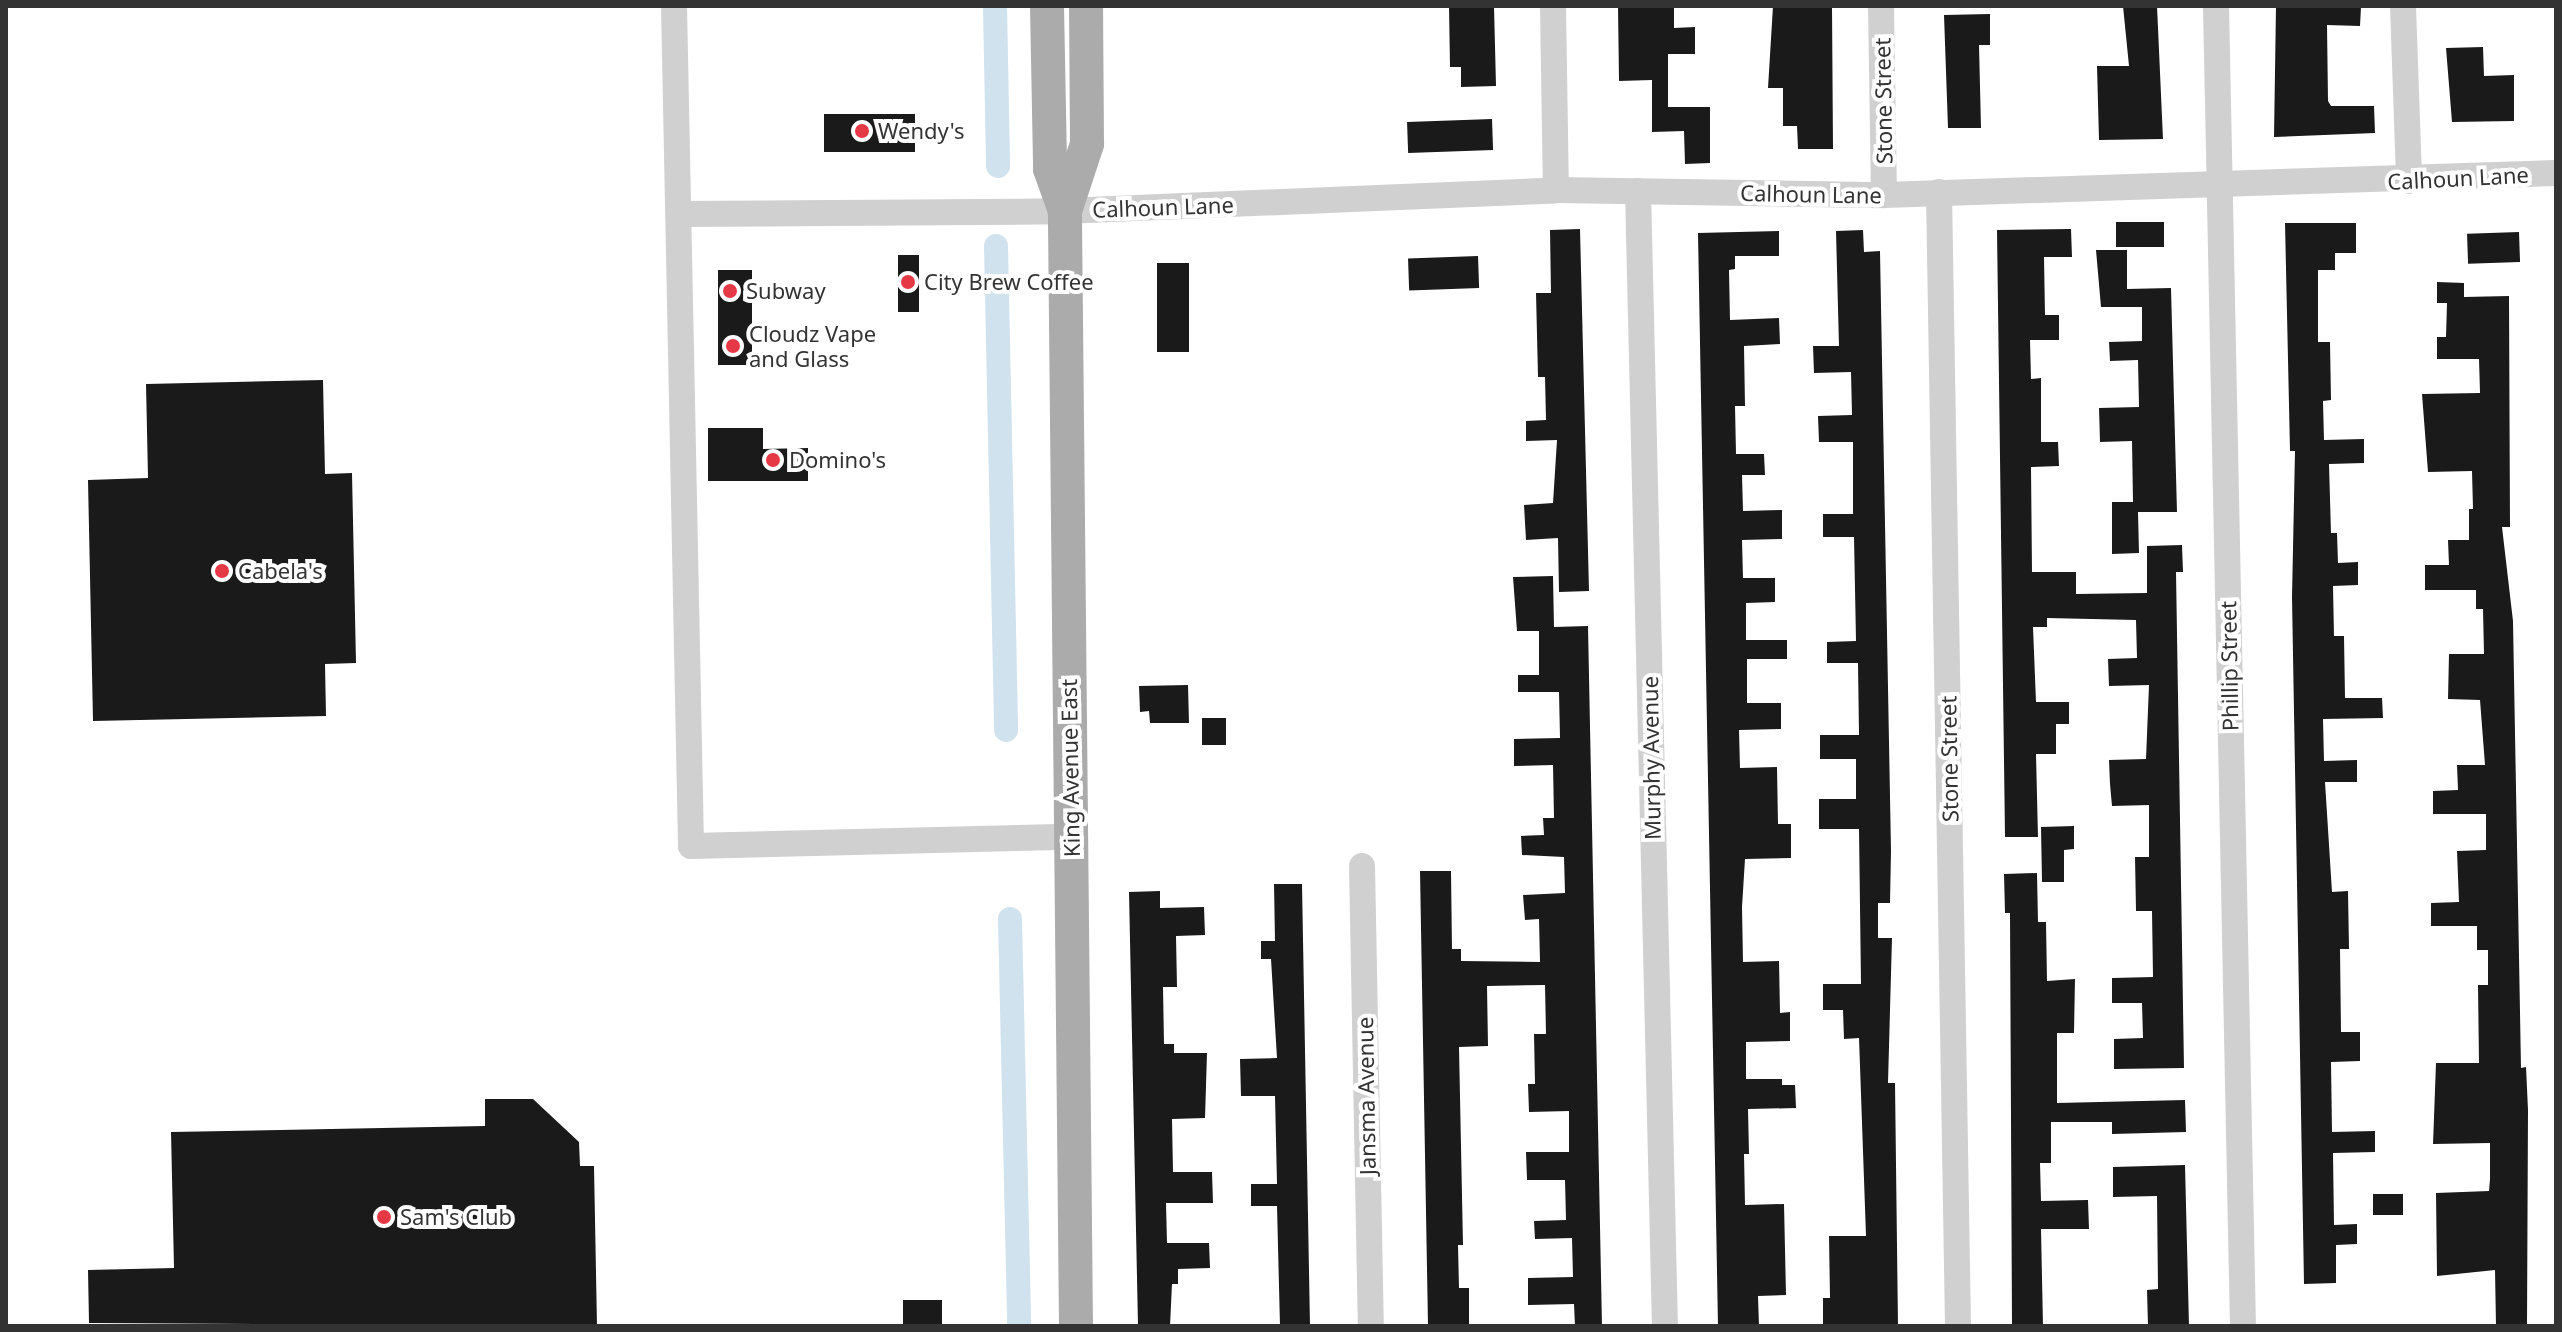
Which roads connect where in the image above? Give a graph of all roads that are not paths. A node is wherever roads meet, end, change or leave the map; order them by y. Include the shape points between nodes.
1 (674, 6) edge
2 (1047, 6) edge
3 (1086, 6) edge
4 (1553, 6) edge
5 (1881, 6) edge
6 (2216, 6) edge
7 (2403, 6) edge
8 (2556, 173) edge
9 (2409, 181) junction
10 (2219, 186) junction
11 (1556, 190) junction
12 (1638, 191) junction
13 (1939, 192) junction
14 (1884, 195) junction
15 (1065, 211) junction
16 (679, 214) junction
17 (1071, 837) junction
18 (1362, 866) dead end
19 (1076, 1326) edge
20 (1371, 1326) edge
21 (1665, 1326) edge
22 (1958, 1326) edge
23 (2243, 1326) edge

1 - 16 street
2 - 15 main road, King Avenue East via 1050,169
3 - 15 main road, King Avenue East via 1087,144
4 - 11 street
5 - 14 street, Stone Street
6 - 10 street, Phillip Street
7 - 9 street
8 - 9 street, Calhoun Lane
9 - 10 street, Calhoun Lane
10 - 13 street, Calhoun Lane
10 - 23 street, Phillip Street
11 - 12 street, Calhoun Lane
11 - 15 street, Calhoun Lane
12 - 14 street, Calhoun Lane
12 - 21 street, Murphy Avenue
13 - 14 street, Calhoun Lane
13 - 22 street, Stone Street
15 - 16 street, Calhoun Lane
15 - 17 main road, King Avenue East
16 - 17 street via 691,846
17 - 19 main road, King Avenue East
18 - 20 street, Jansma Avenue

